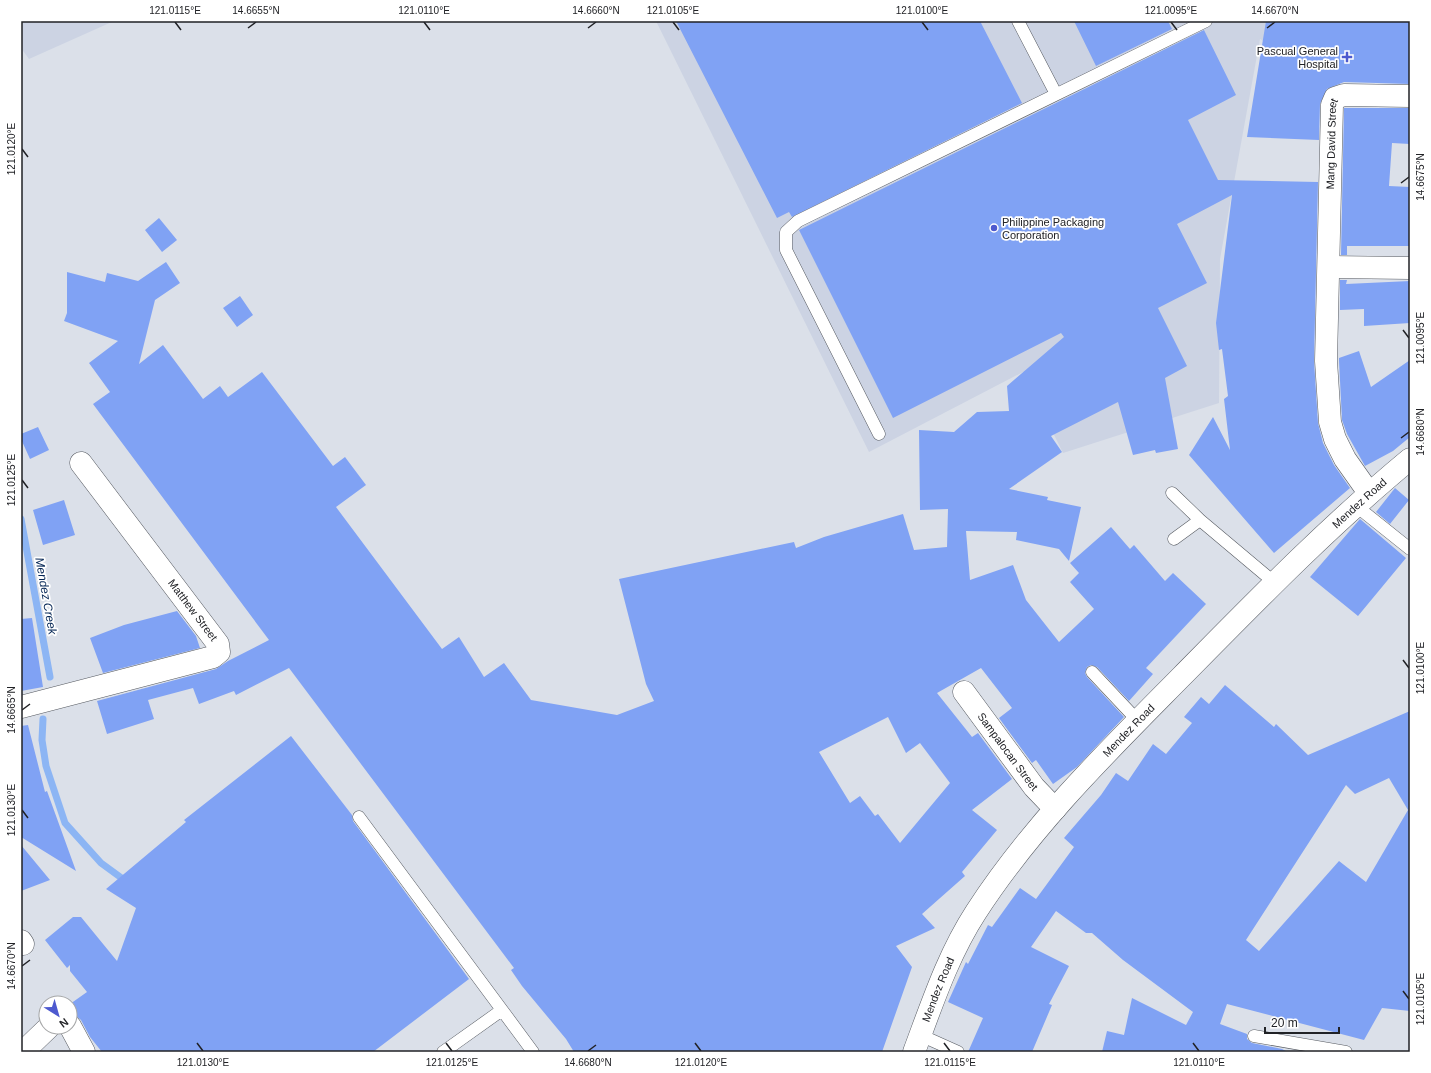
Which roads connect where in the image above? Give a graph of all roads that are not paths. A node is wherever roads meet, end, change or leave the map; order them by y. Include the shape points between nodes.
1 (1018, 21) edge
2 (1206, 21) edge
3 (1056, 94) junction
4 (1410, 96) edge
5 (1329, 267) junction
6 (1410, 268) edge
7 (879, 434) dead end
8 (1410, 459) edge
9 (81, 463) dead end
10 (1172, 493) dead end
11 (1362, 499) junction
12 (1200, 520) junction
13 (1174, 540) dead end
14 (1410, 548) edge
15 (1275, 583) junction
16 (1092, 672) dead end
17 (964, 692) dead end
18 (21, 707) edge
19 (1138, 721) junction
20 (1055, 809) junction
21 (359, 817) dead end
22 (502, 1010) junction
23 (41, 1035) edge
24 (75, 1035) edge
25 (1254, 1036) dead end
26 (917, 1043) edge
27 (23, 1052) edge
28 (84, 1052) edge
29 (443, 1052) edge
30 (532, 1052) edge
31 (958, 1052) edge
32 (1346, 1052) edge

1 - 3 lane
2 - 3 lane
3 - 7 lane via 798,221 786,232 786,250
4 - 5 street, Mang David Street via 1344,95 1335,98 1332,105
5 - 6 street
5 - 11 street, Mang David Street via 1326,361 1330,422
8 - 11 street, Mendez Road
9 - 18 street, Matthew Street via 218,644 219,652 213,657
10 - 12 lane
11 - 14 lane
11 - 15 street, Mendez Road
12 - 13 lane
12 - 15 lane
15 - 19 street, Mendez Road
16 - 19 lane
17 - 20 street, Sampalocan Street via 1034,787
19 - 20 street, Mendez Road
20 - 26 street, Mendez Road via 1021,850 976,912 956,946
21 - 22 lane
22 - 29 lane
22 - 30 lane
23 - 27 street
24 - 28 street
25 - 32 lane
26 - 31 lane

